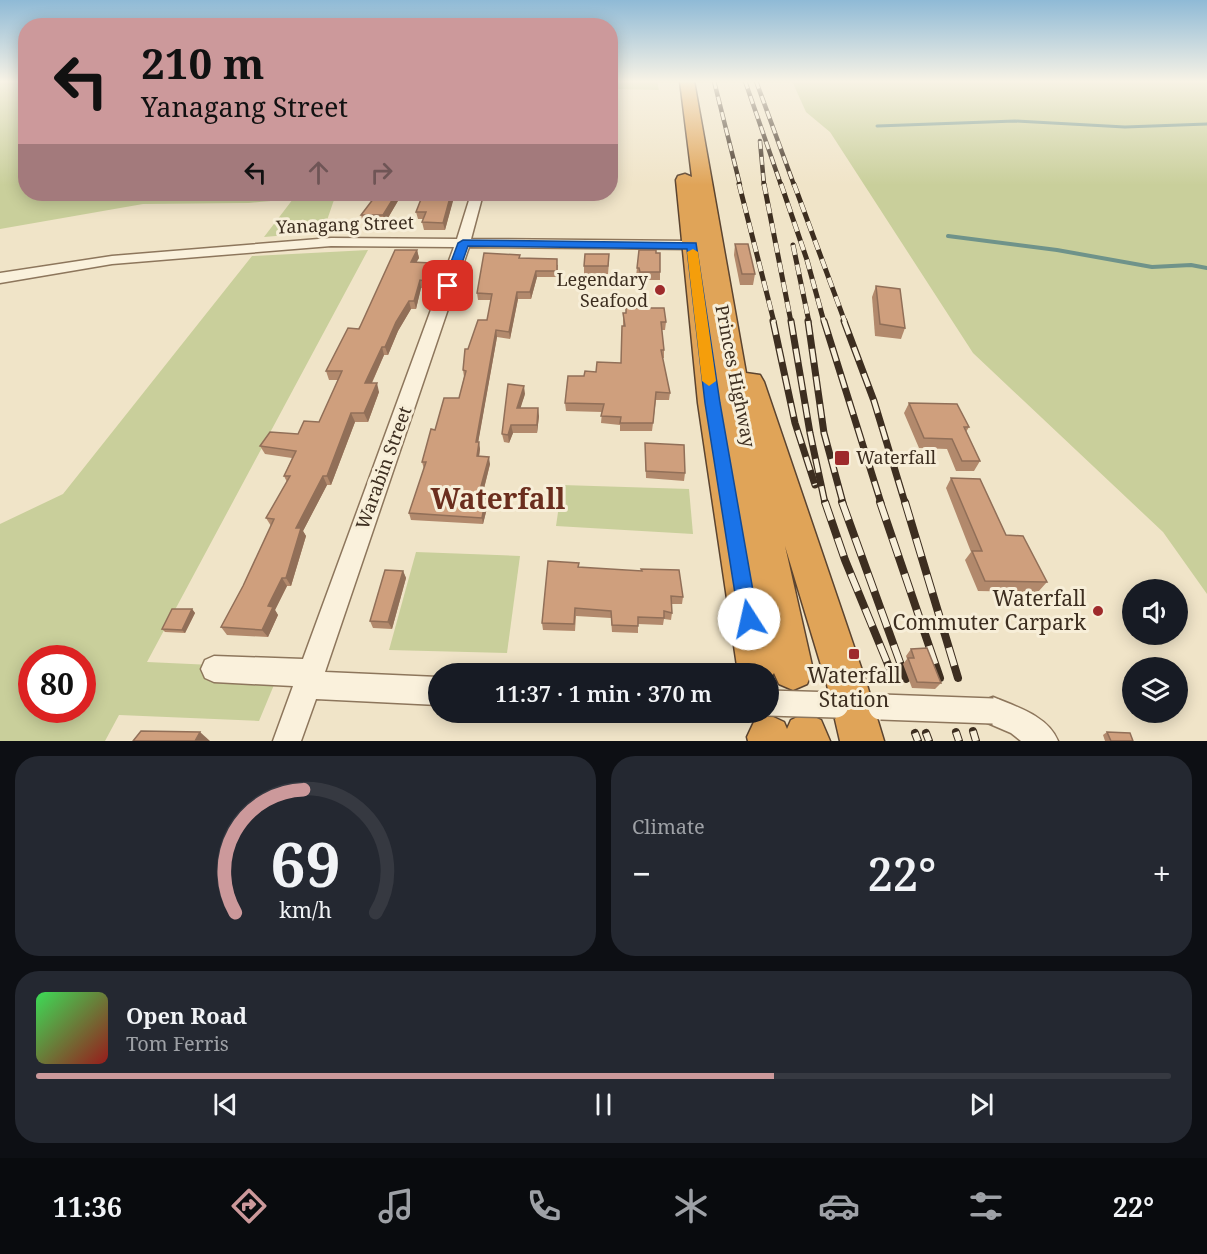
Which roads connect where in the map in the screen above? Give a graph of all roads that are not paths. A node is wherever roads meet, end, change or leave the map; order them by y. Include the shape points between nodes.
1 (676, 116) edge
2 (692, 116) edge
3 (475, 201) edge
4 (463, 243) junction
5 (692, 246) junction
6 (0, 278) edge
7 (718, 284) junction
8 (756, 663) edge
9 (214, 669) dead end
10 (793, 670) dead end
11 (308, 679) junction
12 (428, 690) edge
13 (858, 715) edge
14 (784, 731) edge
15 (287, 741) edge
16 (1044, 741) edge

1 - 5 highway, Princes Highway
2 - 7 highway, Princes Highway
3 - 4 street, Warabin Street
4 - 5 street, Yanagang Street
4 - 6 street, Yanagang Street via 314,243 101,261
4 - 11 street, Warabin Street
5 - 8 highway, Princes Highway via 712,403
7 - 10 highway, Princes Highway
7 - 13 highway
9 - 11 street
11 - 12 street
11 - 15 street, Warabin Street
13 - 14 street, bridge
13 - 16 street, bridge via 993,711 1021,723

